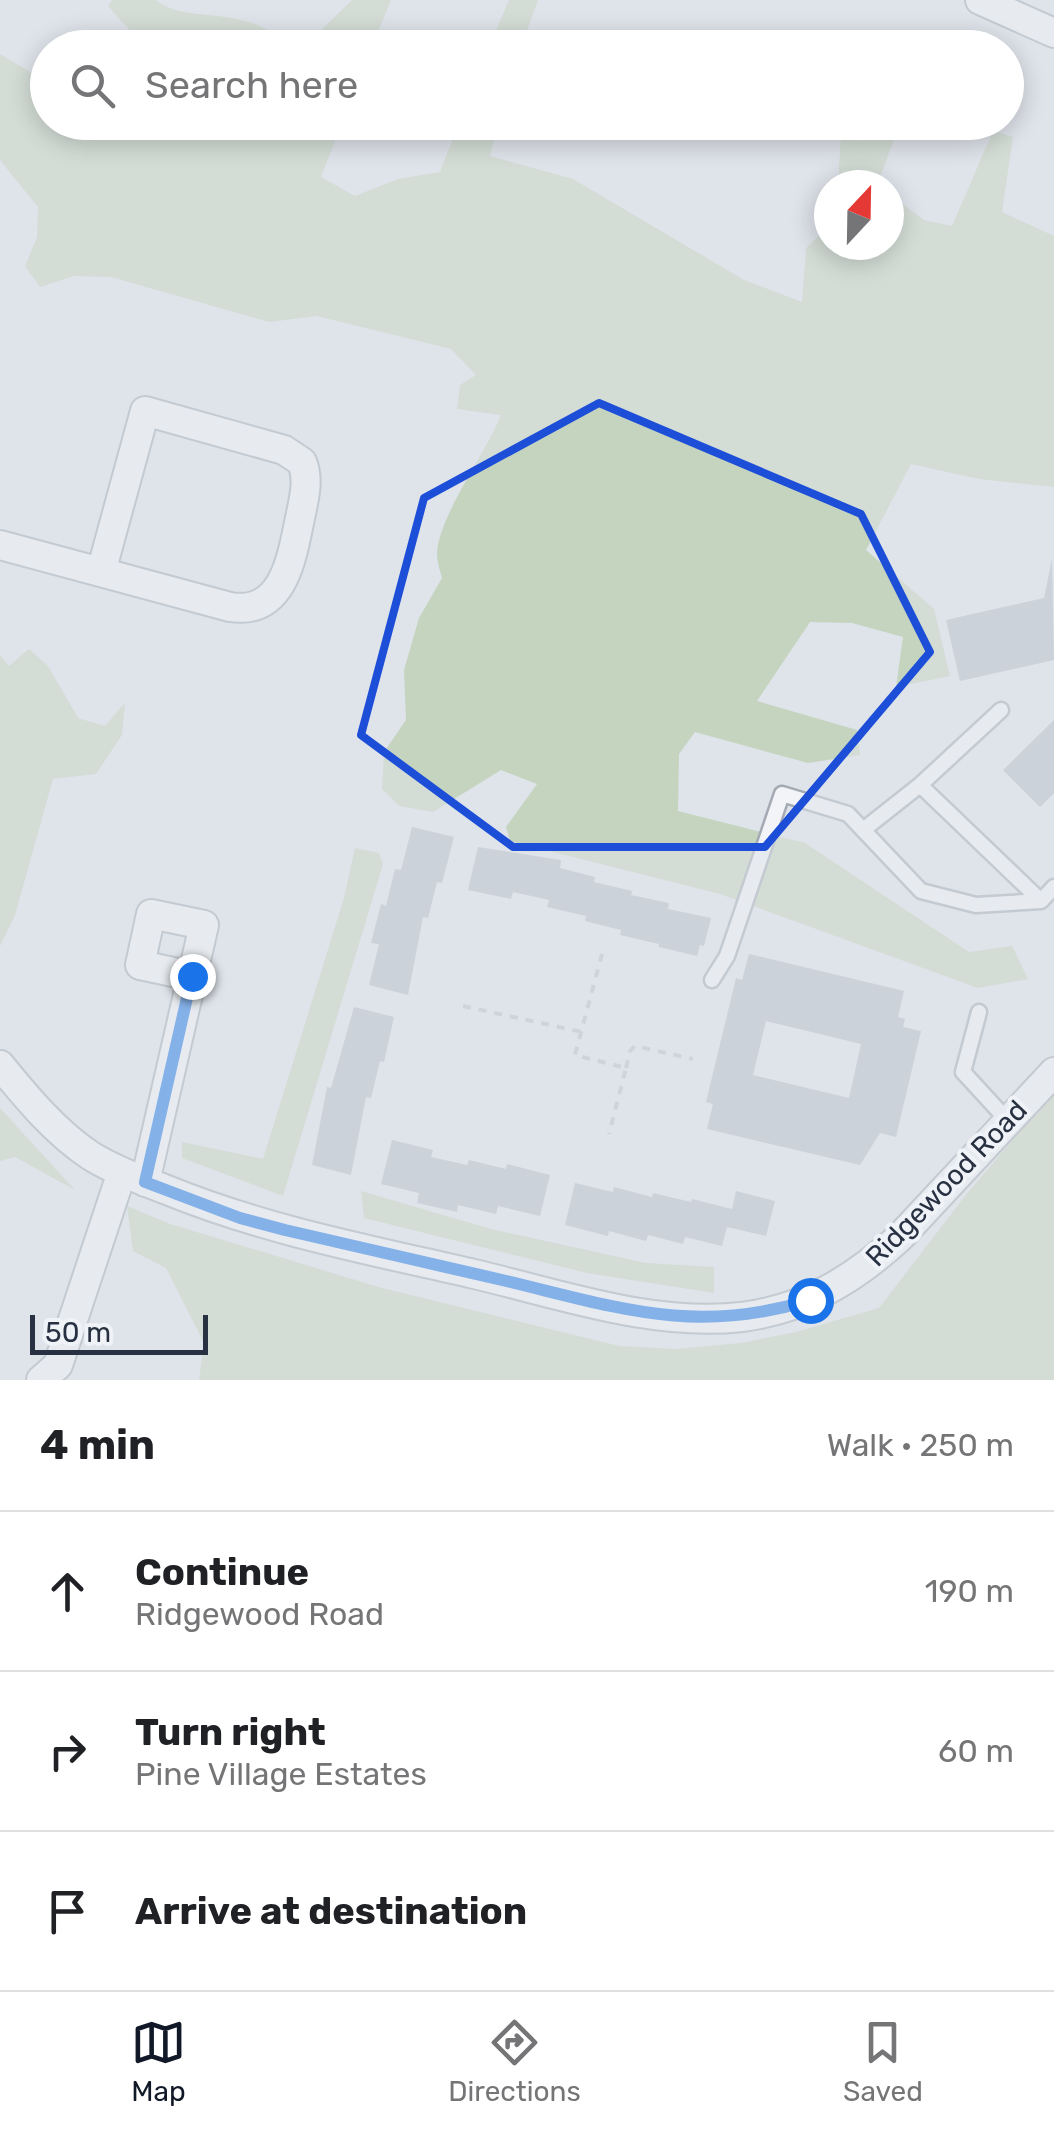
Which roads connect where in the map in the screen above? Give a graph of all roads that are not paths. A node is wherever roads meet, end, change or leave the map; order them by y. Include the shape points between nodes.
1 (980, 0) edge
2 (1054, 33) edge
3 (0, 544) edge
4 (102, 572) junction
5 (1001, 710) dead end
6 (920, 785) junction
7 (863, 830) junction
8 (1054, 887) edge
9 (1040, 901) junction
10 (192, 976) dead end
11 (712, 980) dead end
12 (979, 1012) dead end
13 (0, 1065) edge
14 (1054, 1072) edge
15 (1008, 1121) junction
16 (133, 1177) junction
17 (41, 1380) edge

1 - 2 street
3 - 4 street
4 - 4 street via 230,607 259,606 291,564 307,480 302,462 284,450 145,411
5 - 6 lane
6 - 7 lane
6 - 9 lane
7 - 9 lane via 920,891 976,905
7 - 11 lane via 848,814 782,794
8 - 9 lane
10 - 16 street
12 - 15 lane via 964,1072
13 - 16 street, Ridgewood Road via 71,1141
14 - 15 street, Ridgewood Road
15 - 16 street, Ridgewood Road via 874,1261 810,1300 742,1316 635,1311 240,1218
16 - 17 street via 58,1365

